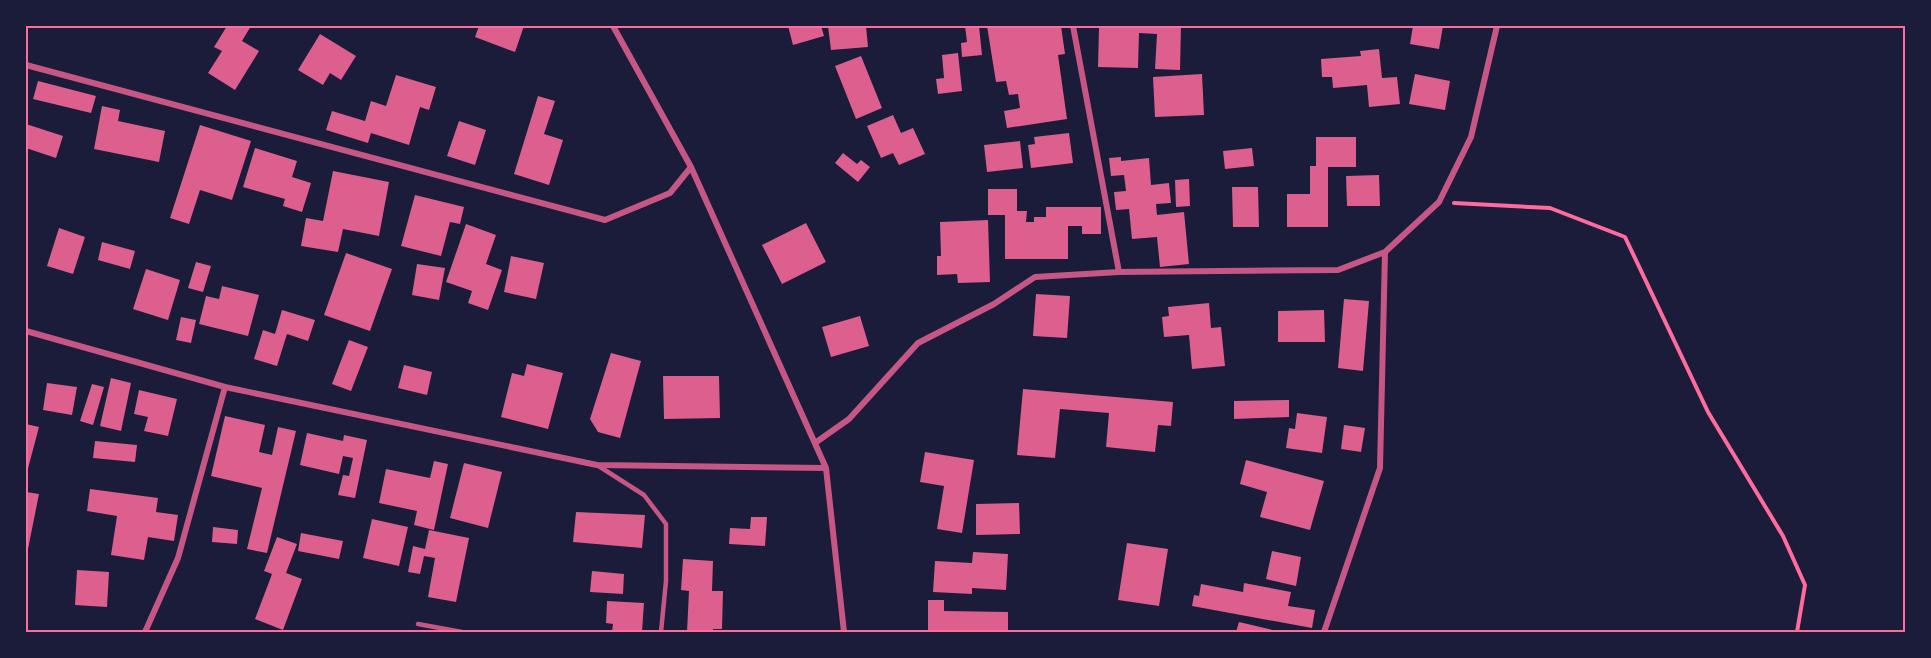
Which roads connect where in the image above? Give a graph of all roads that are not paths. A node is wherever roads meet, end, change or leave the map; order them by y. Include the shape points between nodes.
1 (613, 26) edge
2 (1073, 26) edge
3 (1497, 26) edge
4 (26, 65) edge
5 (691, 167) junction
6 (1385, 252) junction
7 (1119, 272) junction
8 (26, 332) edge
9 (225, 387) junction
10 (815, 443) junction
11 (597, 465) junction
12 (826, 468) junction
13 (418, 624) dead end
14 (145, 633) edge
15 (462, 633) edge
16 (661, 633) edge
17 (844, 633) edge
18 (1324, 633) edge

1 - 5 street
2 - 7 street
3 - 6 street via 1471,137 1439,202
4 - 5 street via 605,220 670,193
5 - 10 street
6 - 7 street via 1338,270
6 - 18 street via 1380,468
7 - 10 street via 1035,277 994,304 918,343 849,419
8 - 9 street
9 - 11 street
9 - 14 street via 178,558
10 - 12 street
11 - 12 street
11 - 16 lane via 644,495 666,524
12 - 17 street
13 - 15 lane

